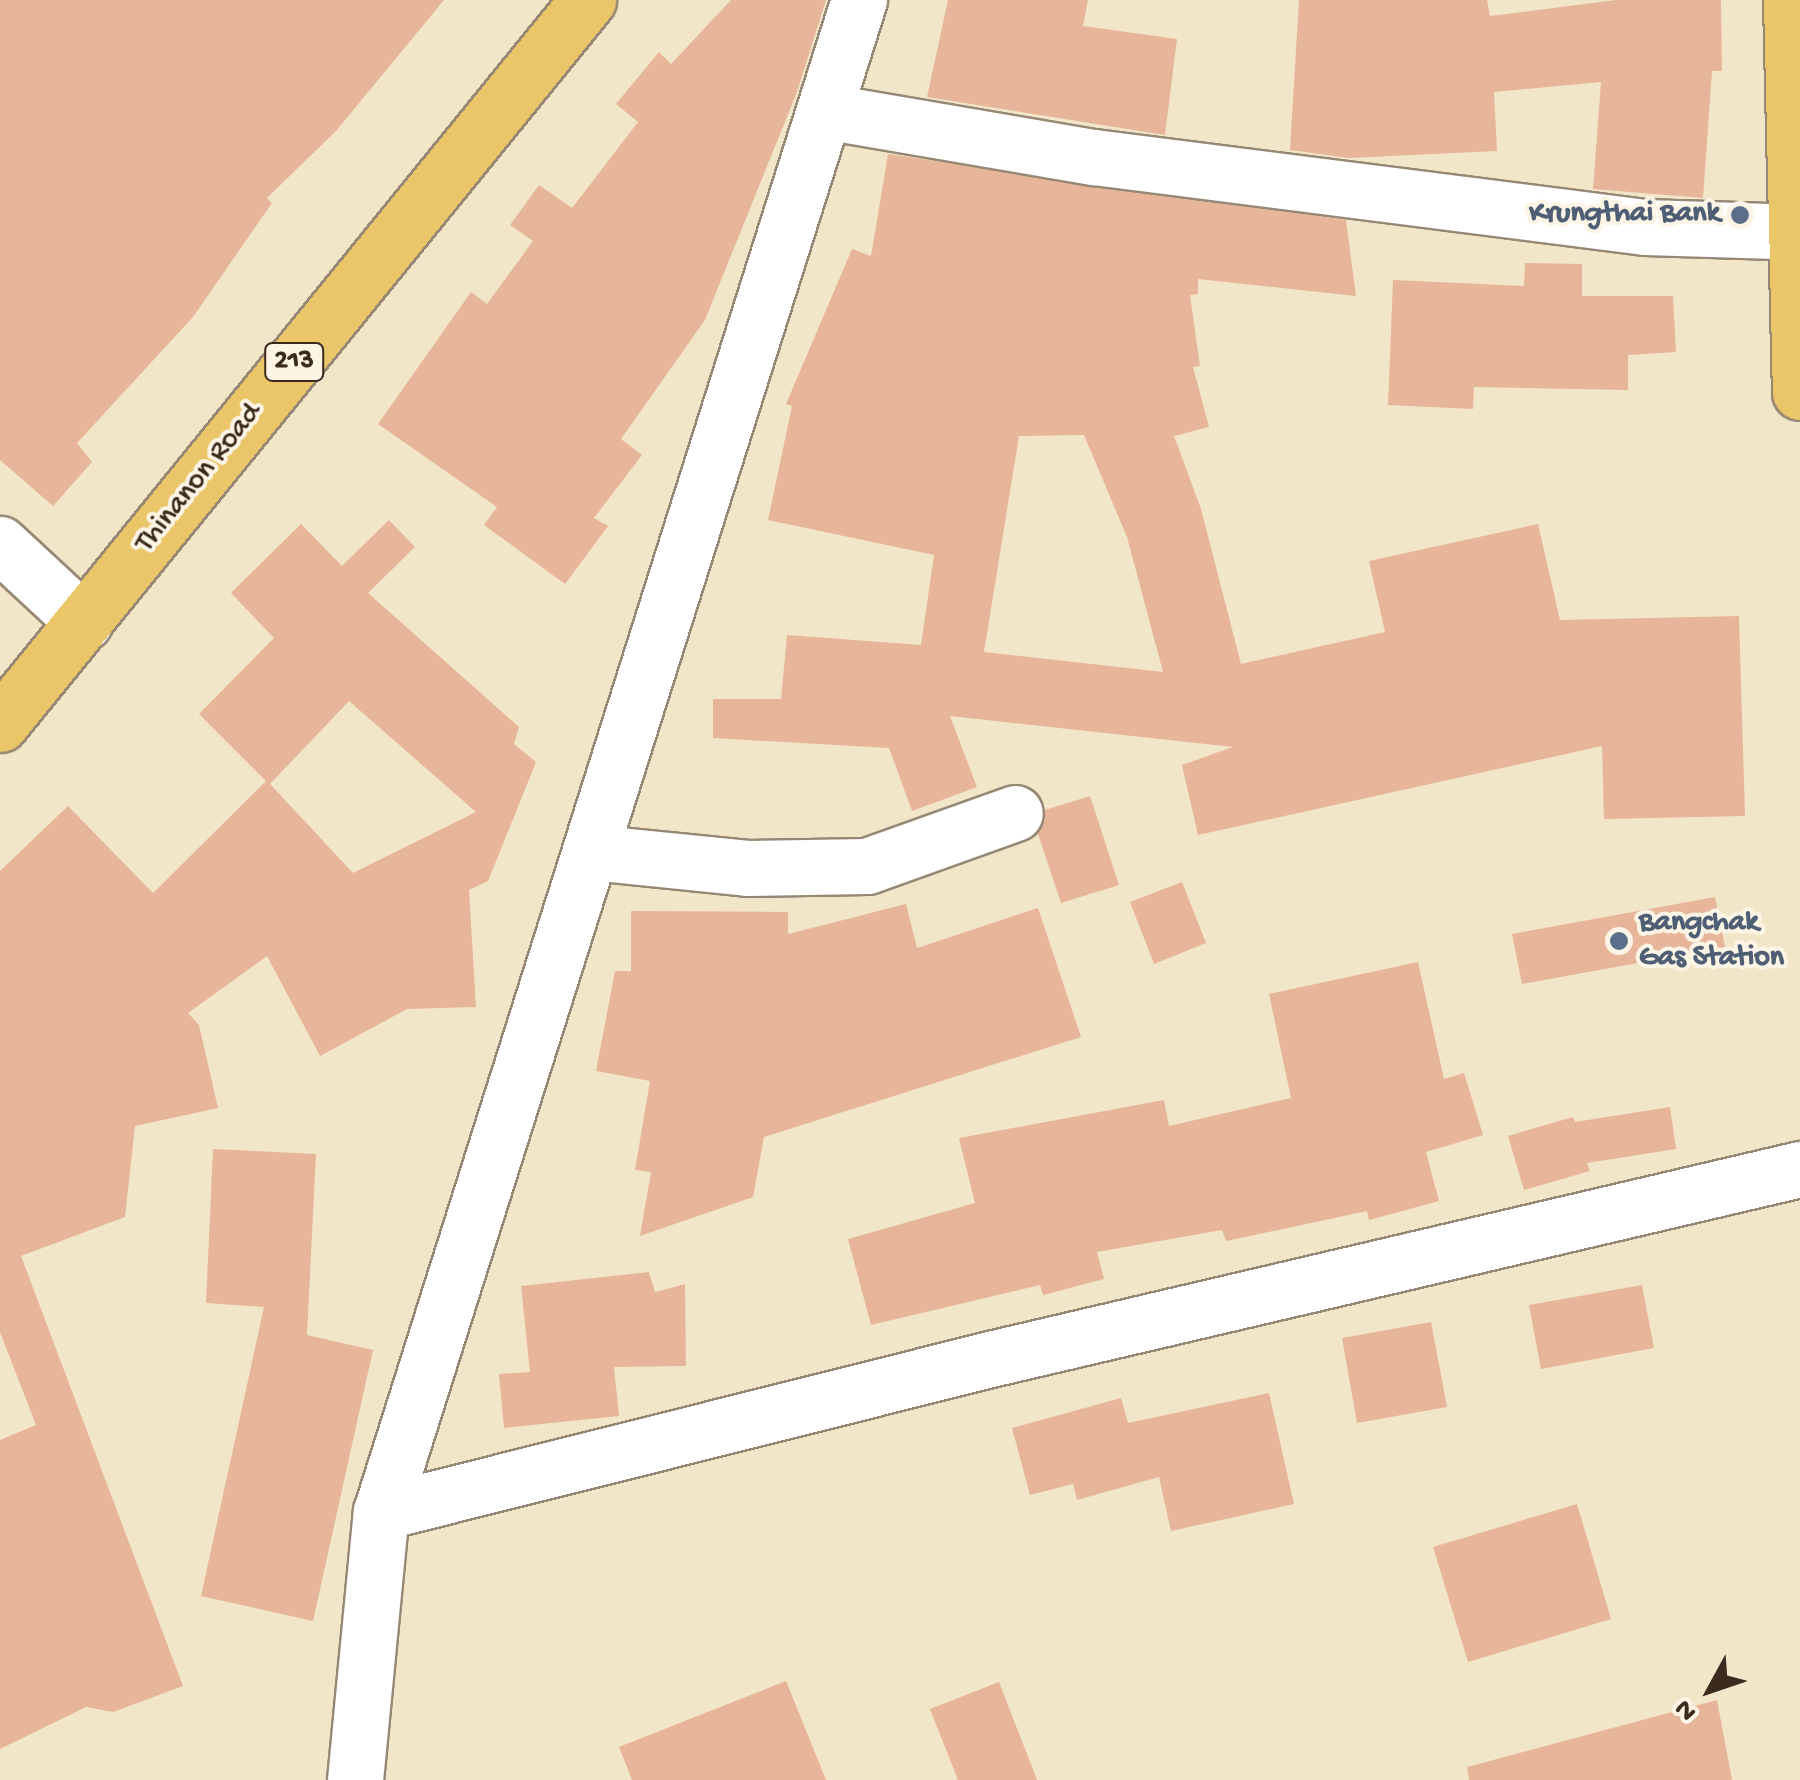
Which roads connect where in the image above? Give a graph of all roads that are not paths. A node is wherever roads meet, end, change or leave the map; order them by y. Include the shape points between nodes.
1 (588, 0) edge
2 (859, 0) edge
3 (1791, 0) edge
4 (824, 111) junction
5 (1798, 232) edge
6 (1800, 392) edge
7 (0, 544) edge
8 (84, 622) junction
9 (0, 724) edge
10 (1014, 813) dead end
11 (590, 852) junction
12 (1800, 1169) edge
13 (381, 1512) junction
14 (355, 1780) edge

1 - 8 main road, Thinanon Road / 213
2 - 4 street
3 - 5 main road
4 - 5 street via 1094,157 1645,227
4 - 11 street
5 - 6 main road
7 - 8 street
8 - 9 main road, Thinanon Road / 213
10 - 11 street via 867,866 747,868
11 - 13 street
12 - 13 street via 990,1359
13 - 14 street

